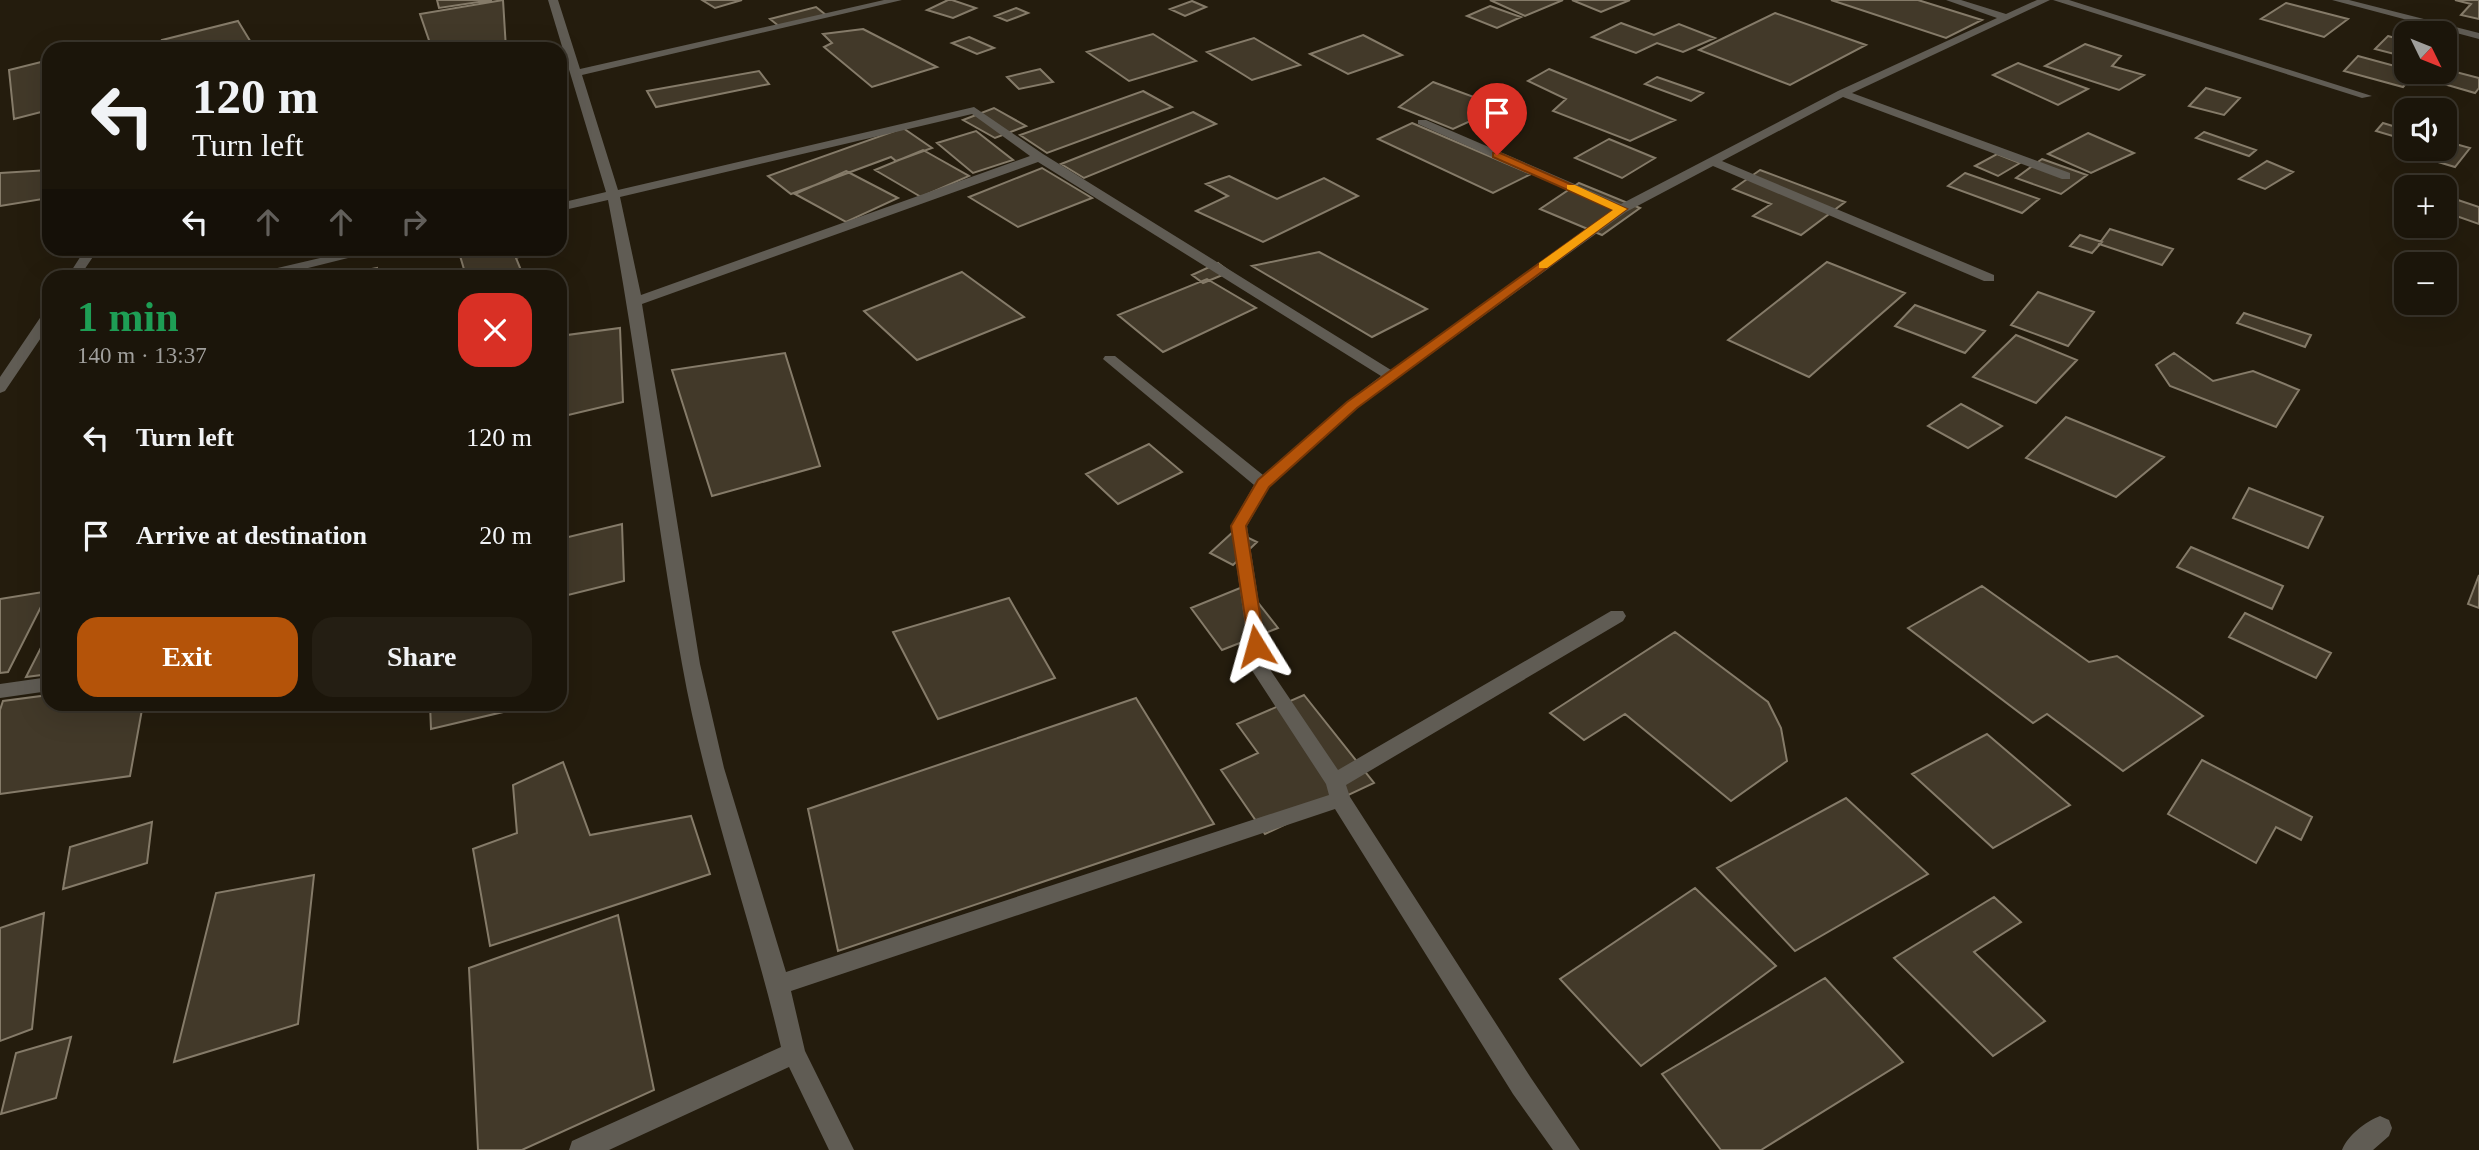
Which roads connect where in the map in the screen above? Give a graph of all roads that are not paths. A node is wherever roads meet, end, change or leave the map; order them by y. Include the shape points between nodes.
1 (553, 0) edge
2 (897, 0) edge
3 (1951, 0) edge
4 (2045, 0) edge
5 (2059, 0) edge
6 (2337, 0) edge
7 (2007, 18) junction
8 (2479, 36) edge
9 (566, 42) edge
10 (567, 44) edge
11 (576, 73) junction
12 (1842, 93) junction
13 (2366, 96) dead end
14 (1422, 122) dead end
15 (1039, 158) junction
16 (1710, 160) junction
17 (2066, 176) dead end
18 (613, 195) junction
19 (567, 205) edge
20 (1621, 209) junction
21 (347, 256) edge
22 (287, 270) edge
23 (1989, 278) dead end
24 (635, 302) junction
25 (42, 329) edge
26 (1110, 359) dead end
27 (1391, 376) junction
28 (0, 388) edge
29 (1263, 484) junction
30 (1617, 615) dead end
31 (42, 685) edge
32 (0, 691) edge
33 (1337, 790) junction
34 (778, 985) junction
35 (794, 1053) junction
36 (2381, 1128) dead end
37 (581, 1150) edge
38 (842, 1150) edge
39 (1568, 1150) edge
40 (2354, 1150) edge

1 - 9 street
2 - 11 street
3 - 7 street
4 - 7 street
5 - 13 street
6 - 8 street
7 - 12 street
10 - 11 street
11 - 18 street
12 - 16 street
12 - 17 street
14 - 20 street
15 - 18 street via 974,110
15 - 24 street
15 - 27 street
16 - 20 street
16 - 23 street
18 - 19 street
18 - 24 street
20 - 27 street
21 - 22 street
24 - 34 street via 691,664 714,768
25 - 28 street
26 - 29 street
27 - 29 street
29 - 33 street via 1238,526 1260,669
30 - 33 street
31 - 32 street
33 - 34 street
33 - 39 street via 1522,1086
34 - 35 street
35 - 37 street
35 - 38 street
36 - 40 street

